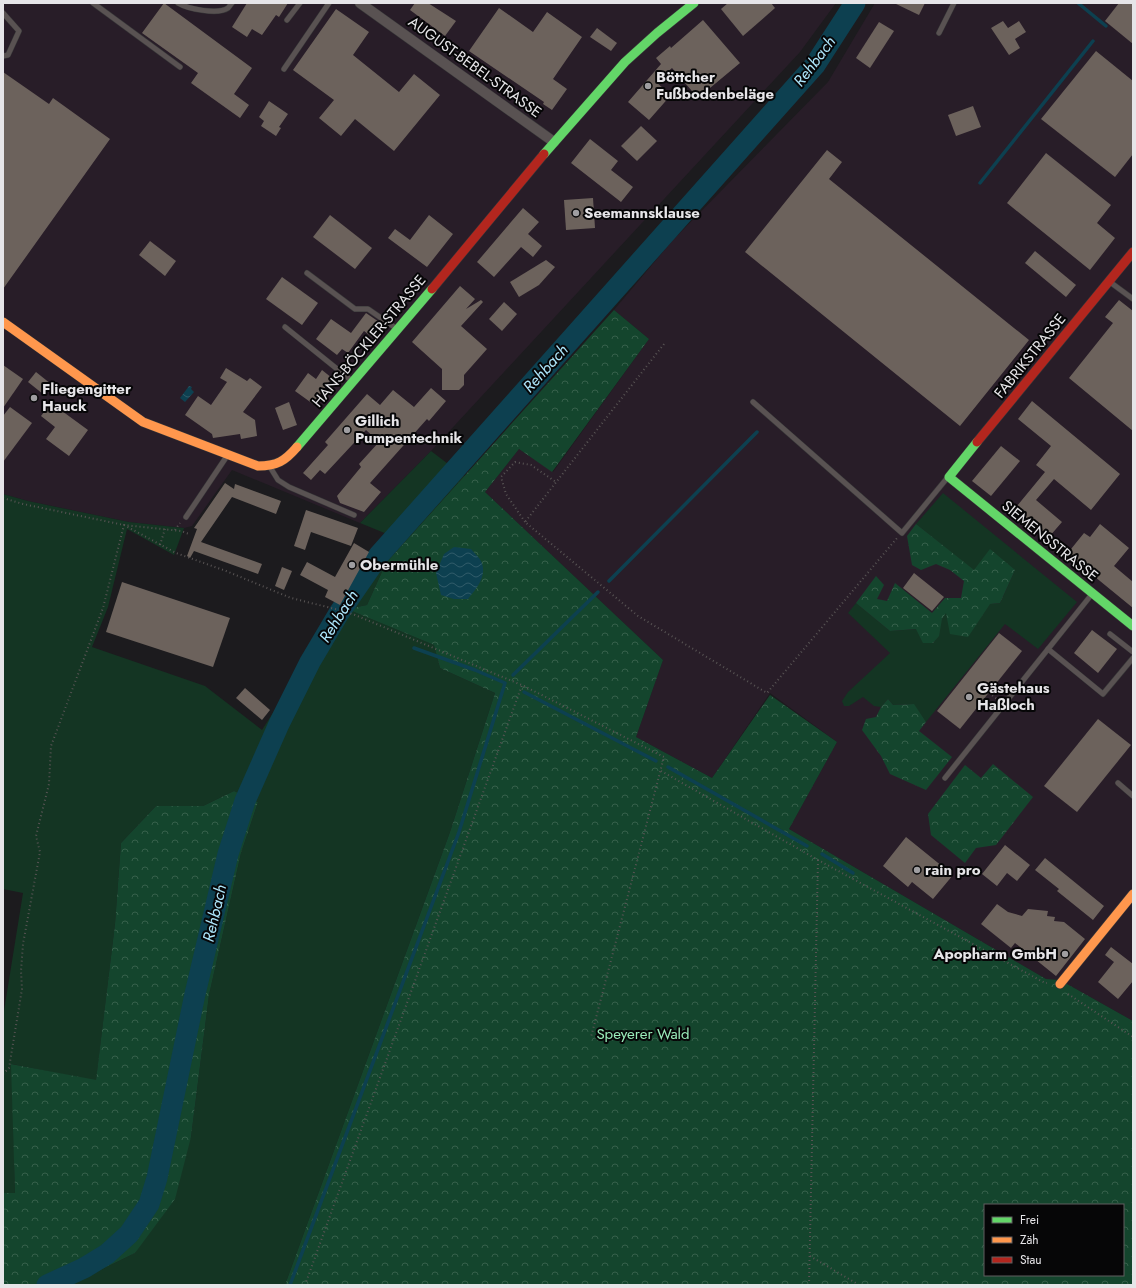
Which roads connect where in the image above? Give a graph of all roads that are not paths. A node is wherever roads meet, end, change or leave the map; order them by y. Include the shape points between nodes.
1 (93, 3) edge
2 (178, 3) edge
3 (232, 3) edge
4 (300, 3) edge
5 (329, 3) edge
6 (360, 3) edge
7 (694, 3) edge
8 (954, 3) edge
9 (3, 13) edge
10 (287, 20) dead end
11 (939, 33) dead end
12 (3, 56) edge
13 (180, 67) dead end
14 (284, 69) dead end
15 (554, 142) junction
16 (1133, 252) edge
17 (307, 273) dead end
18 (1109, 281) junction
19 (1133, 299) edge
20 (3, 322) edge
21 (284, 327) dead end
22 (398, 329) junction
23 (353, 382) junction
24 (753, 402) dead end
25 (228, 455) junction
26 (270, 466) junction
27 (949, 477) junction
28 (354, 515) dead end
29 (186, 517) dead end
30 (1092, 594) junction
31 (1133, 626) edge
32 (1110, 634) dead end
33 (1048, 649) junction
34 (1133, 652) edge
35 (1133, 658) edge
36 (945, 778) dead end
37 (1118, 783) dead end
38 (1133, 796) edge
39 (1133, 894) edge
40 (1060, 984) road end

1 - 13 lane
2 - 3 lane via 191,9 220,11
4 - 10 lane
5 - 14 lane
6 - 15 street, AUGUST-BEBEL-STRASSE
7 - 15 street, HANS-BÖCKLER-STRASSE via 625,62
8 - 11 lane
9 - 12 lane via 20,31 8,55
15 - 22 street, HANS-BÖCKLER-STRASSE
16 - 18 street, FABRIKSTRASSE
17 - 22 lane via 355,309 368,309
18 - 19 lane
18 - 27 street, FABRIKSTRASSE
20 - 25 street via 143,422
21 - 23 lane
22 - 23 street, HANS-BÖCKLER-STRASSE
23 - 26 street, HANS-BÖCKLER-STRASSE via 289,457 280,464
24 - 27 lane via 902,533
25 - 26 street via 258,466
25 - 29 lane
26 - 28 lane via 278,480 289,487
27 - 30 street, SIEMENSSTRASSE
30 - 31 street, SIEMENSSTRASSE
30 - 33 lane
32 - 34 lane
33 - 35 lane via 1104,694
33 - 36 lane
37 - 38 lane
39 - 40 street

